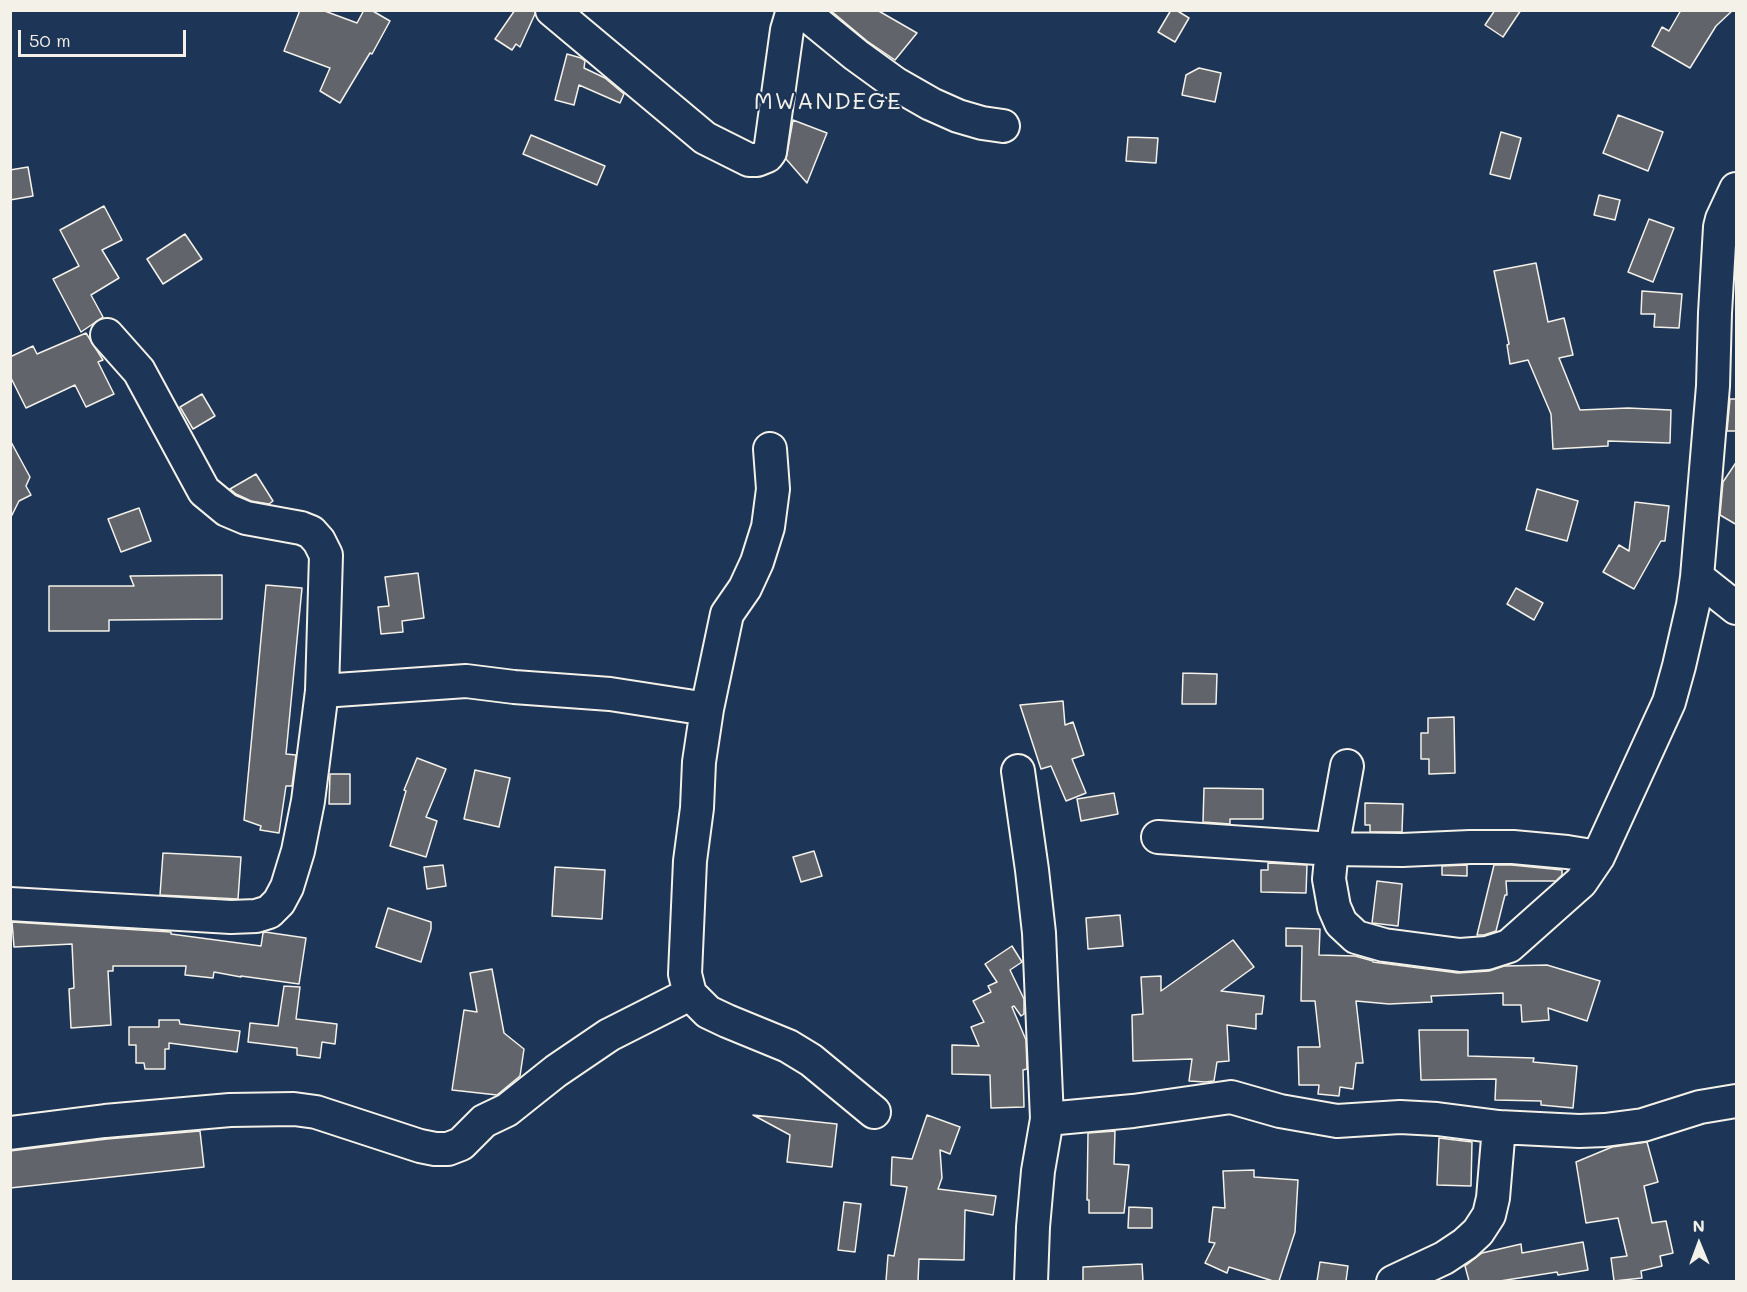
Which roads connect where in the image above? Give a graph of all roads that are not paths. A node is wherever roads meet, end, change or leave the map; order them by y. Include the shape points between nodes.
1 (552, 10) edge
2 (793, 10) edge
3 (801, 10) edge
4 (1003, 126) dead end
5 (1737, 189) edge
6 (1726, 317) edge
7 (107, 335) dead end
8 (770, 449) dead end
9 (1697, 577) junction
10 (1737, 608) edge
11 (322, 691) junction
12 (707, 709) junction
13 (1347, 766) dead end
14 (1018, 771) dead end
15 (1158, 837) dead end
16 (1332, 849) junction
17 (1598, 857) junction
18 (10, 904) edge
19 (690, 994) junction
20 (1737, 1101) edge
21 (874, 1112) dead end
22 (1047, 1119) junction
23 (1499, 1127) junction
24 (10, 1133) edge
25 (1031, 1281) edge
26 (1393, 1281) edge

1 - 2 street via 705,138 749,160 770,152
3 - 4 street via 856,55 931,104 958,116
5 - 6 street via 1720,223
6 - 9 street via 1713,386
7 - 11 street via 139,371 204,491 227,510 246,518 301,528 319,541 326,555
8 - 12 street via 773,489 768,527 758,562 728,614
9 - 10 street
9 - 17 street via 1669,702
11 - 12 street via 466,681 610,694
11 - 18 street via 298,851 287,887 269,912 231,917
12 - 19 street via 690,861 685,974
13 - 16 street
14 - 22 street via 1039,933
15 - 16 street
16 - 17 street via 1513,847
16 - 17 street via 1329,879 1334,907 1341,923 1356,937 1384,945 1460,955 1509,946 1581,882
19 - 21 street via 708,1012 811,1060
19 - 24 street via 609,1035 507,1110 484,1121 461,1144 448,1149 420,1146 294,1109 219,1111
20 - 23 street via 1700,1107 1643,1125 1605,1130
22 - 23 street via 1231,1096 1280,1111 1336,1121 1437,1119
22 - 25 street via 1038,1171
23 - 26 street via 1491,1207 1478,1232 1444,1258

